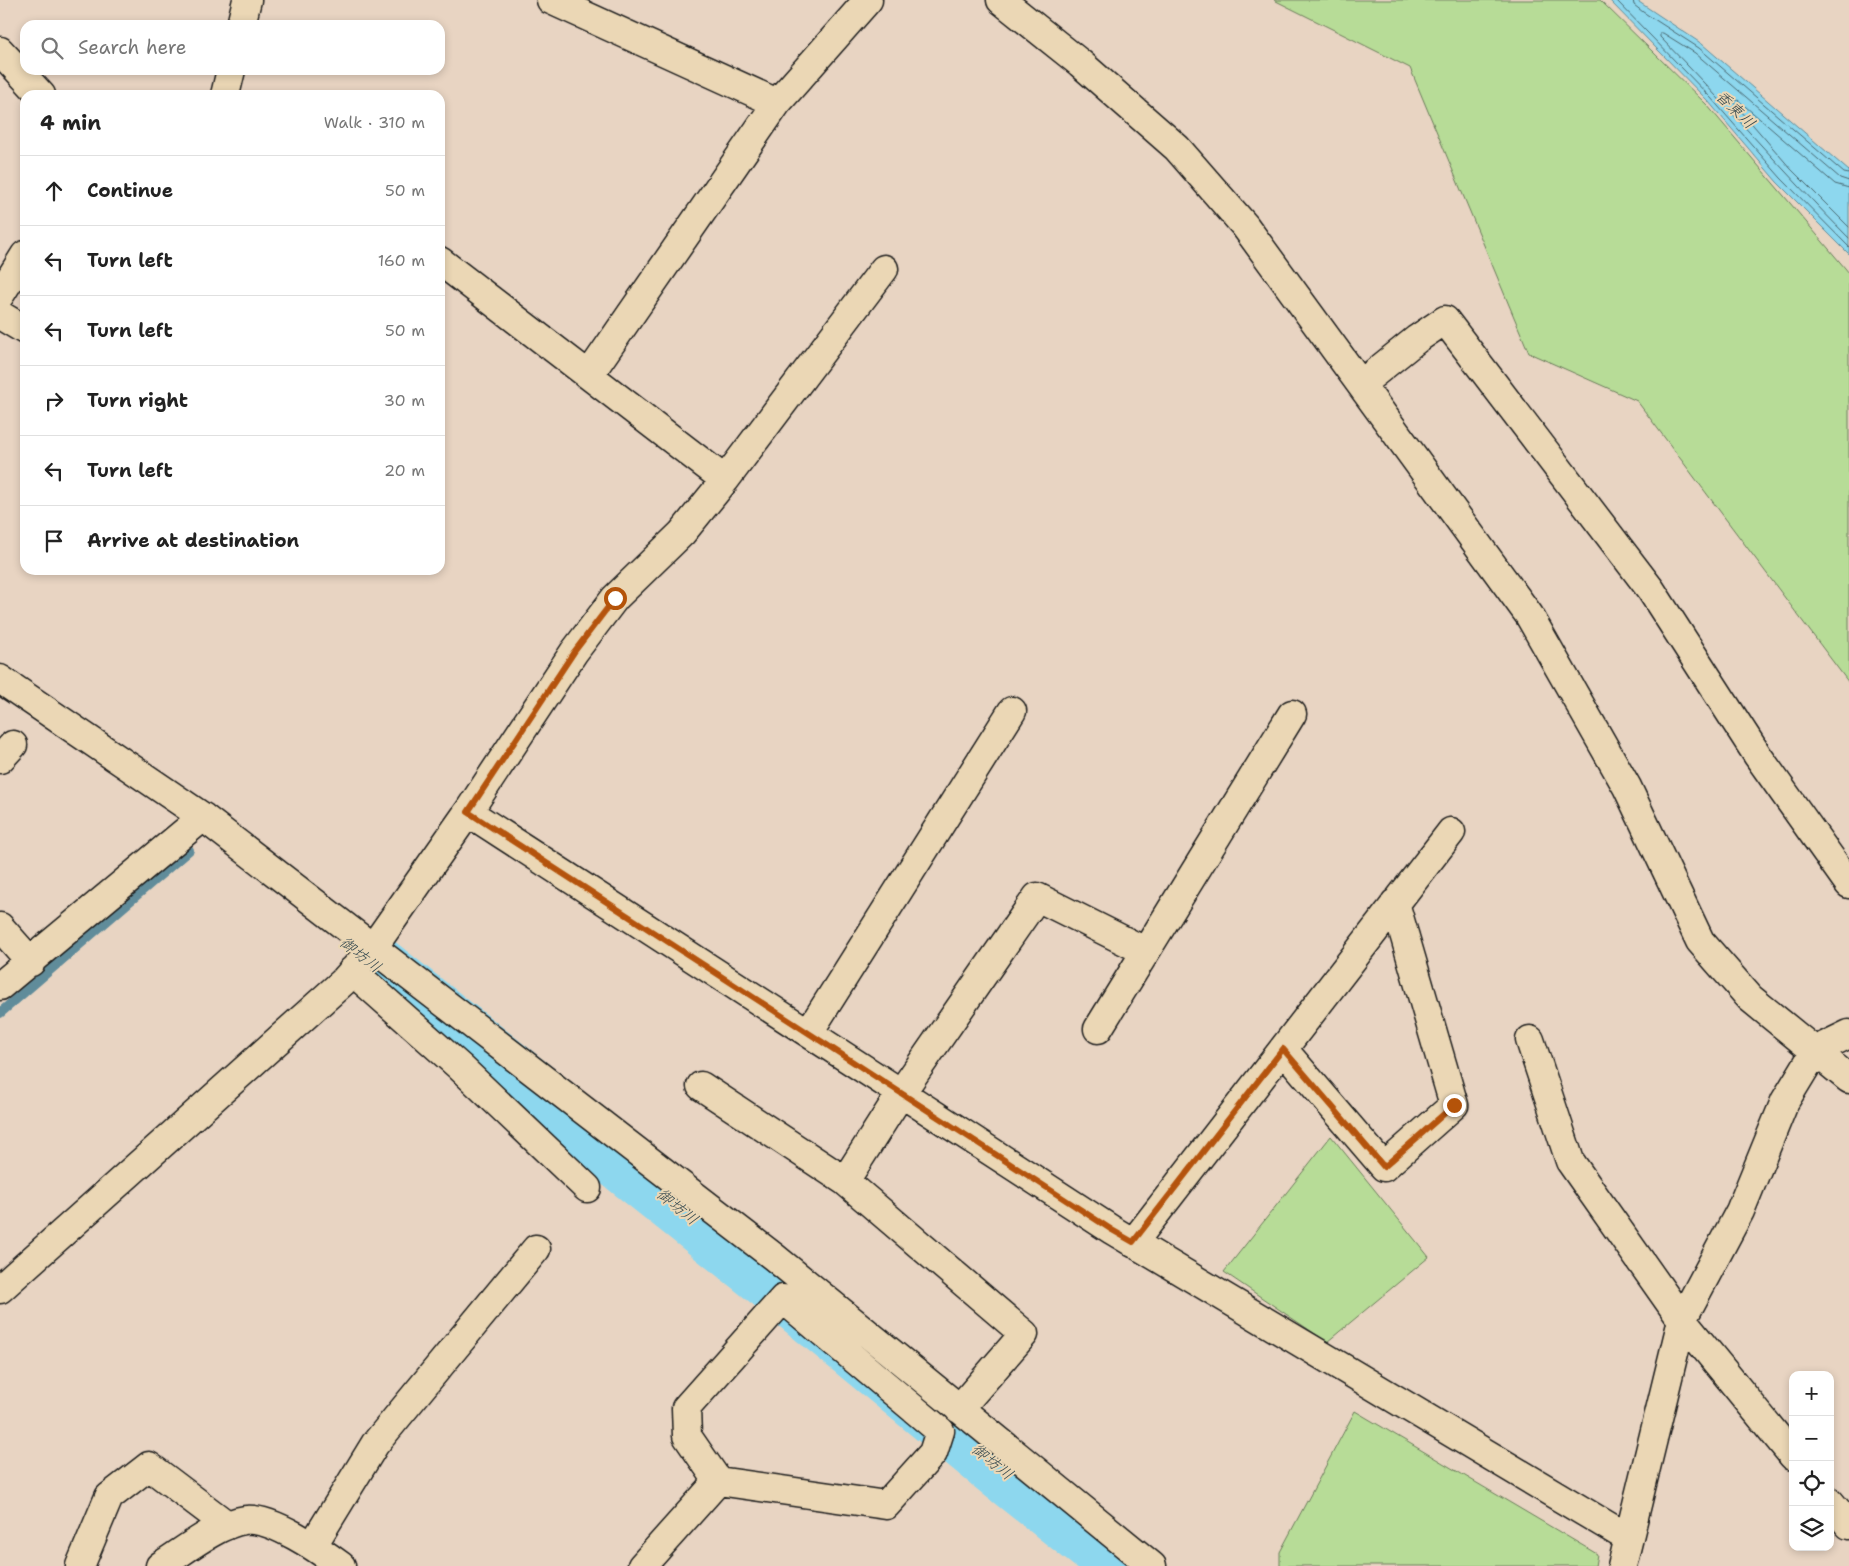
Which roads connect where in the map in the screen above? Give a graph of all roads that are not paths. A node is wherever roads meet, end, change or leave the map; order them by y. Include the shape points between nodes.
1 (247, 0) edge
2 (551, 0) edge
3 (868, 0) edge
4 (1001, 0) edge
5 (242, 20) edge
6 (0, 51) edge
7 (20, 72) edge
8 (22, 75) edge
9 (230, 75) edge
10 (36, 90) edge
11 (226, 90) edge
12 (777, 103) junction
13 (20, 263) edge
14 (445, 265) edge
15 (884, 268) dead end
16 (0, 296) edge
17 (0, 315) edge
18 (20, 327) edge
19 (589, 375) junction
20 (1361, 384) junction
21 (724, 480) junction
22 (0, 679) edge
23 (1012, 711) dead end
24 (1292, 714) dead end
25 (468, 812) junction
26 (204, 817) junction
27 (1451, 832) dead end
28 (1849, 884) edge
29 (1395, 903) junction
30 (0, 927) edge
31 (372, 949) junction
32 (1145, 951) junction
33 (31, 962) junction
34 (352, 971) junction
35 (0, 986) edge
36 (1098, 1028) dead end
37 (809, 1032) junction
38 (1849, 1034) edge
39 (1530, 1040) dead end
40 (1283, 1049) junction
41 (1816, 1050) junction
42 (1849, 1078) edge
43 (701, 1086) dead end
44 (901, 1093) junction
45 (845, 1181) junction
46 (587, 1188) dead end
47 (1133, 1242) junction
48 (536, 1249) dead end
49 (0, 1289) edge
50 (1682, 1320) junction
51 (959, 1409) junction
52 (1789, 1451) edge
53 (718, 1480) junction
54 (1833, 1506) edge
55 (1849, 1525) edge
56 (227, 1526) junction
57 (1628, 1538) junction
58 (313, 1545) junction
59 (80, 1566) edge
60 (160, 1566) edge
61 (341, 1566) edge
62 (642, 1566) edge
63 (1152, 1566) edge
64 (1622, 1566) edge

1 - 5 street
2 - 12 street
3 - 12 street
4 - 20 street via 1080,63 1177,148 1245,226
6 - 7 street
8 - 10 street
9 - 11 street
12 - 19 street
13 - 16 street
14 - 19 street
15 - 21 street
17 - 18 street
19 - 21 street
20 - 28 street via 1445,320 1651,590 1758,756
20 - 41 street via 1529,615 1627,787 1700,941 1750,998
21 - 25 street via 682,533 615,598 574,652
22 - 26 street
23 - 37 street
24 - 32 street
25 - 31 street
25 - 37 street
26 - 31 street
26 - 33 street
27 - 29 street
29 - 40 street
29 - 40 street via 1454,1105 1384,1167
30 - 33 street
31 - 34 street
31 - 51 street via 774,1257
32 - 36 street
32 - 44 street via 1036,897
33 - 35 street
34 - 46 street via 460,1067
34 - 49 street
37 - 44 street
38 - 41 street
39 - 50 street via 1570,1161
40 - 47 street
41 - 42 street
41 - 50 street via 1785,1101 1740,1211
43 - 45 street
44 - 45 street
44 - 47 street
45 - 51 street via 1024,1334
47 - 57 street
48 - 58 street via 375,1444
50 - 52 street
50 - 57 street
51 - 63 street
53 - 53 street via 687,1436 686,1408 783,1299 940,1431 933,1453 886,1505
53 - 62 street
54 - 55 street
56 - 58 street via 247,1519 276,1527
56 - 59 street via 149,1466 109,1497
56 - 60 street
57 - 64 street
58 - 61 street

